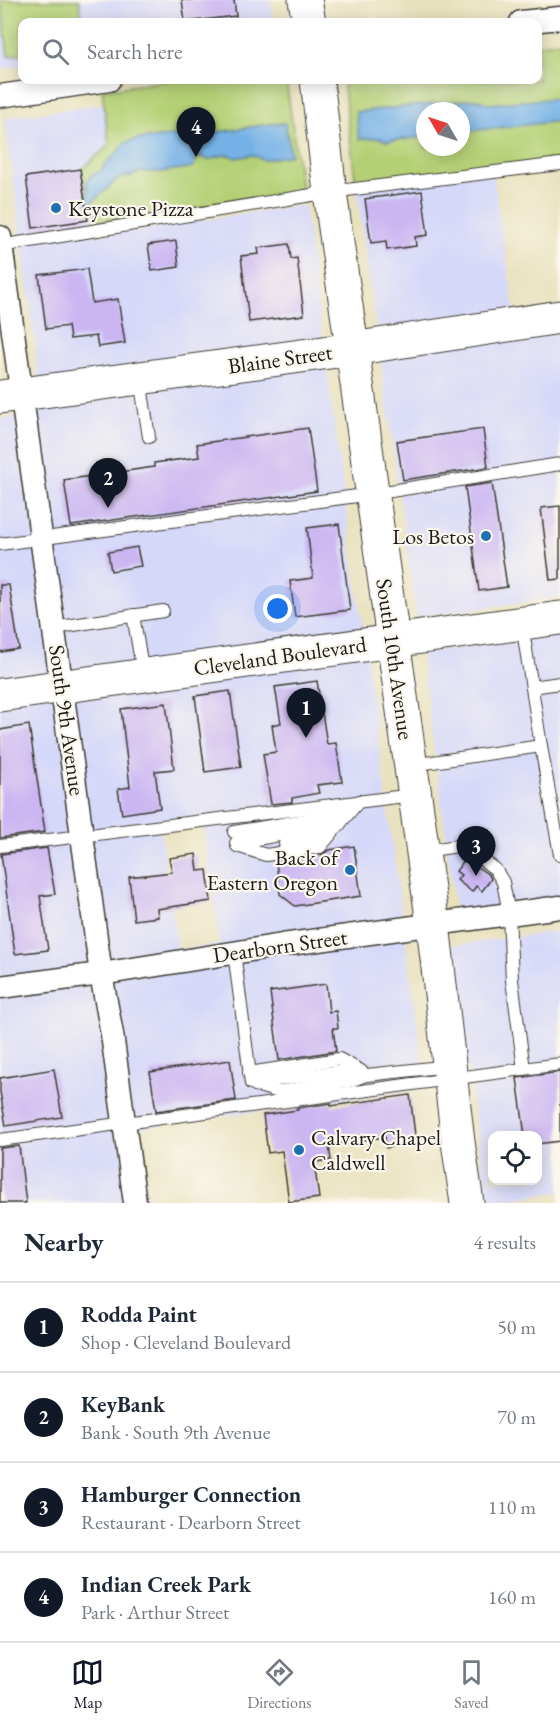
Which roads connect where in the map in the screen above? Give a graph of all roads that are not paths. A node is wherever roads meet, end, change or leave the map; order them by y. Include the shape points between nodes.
1 (305, 0) edge
2 (308, 18) edge
3 (560, 18) edge
4 (542, 20) edge
5 (81, 84) edge
6 (317, 84) edge
7 (0, 96) edge
8 (560, 164) edge
9 (330, 192) junction
10 (0, 243) edge
11 (560, 317) edge
12 (352, 349) junction
13 (140, 378) junction
14 (11, 396) edge
15 (149, 437) dead end
16 (560, 464) edge
17 (372, 494) junction
18 (42, 539) junction
19 (0, 544) edge
20 (163, 610) dead end
21 (133, 615) junction
22 (560, 618) edge
23 (522, 623) junction
24 (54, 628) junction
25 (393, 641) junction
26 (144, 675) junction
27 (560, 683) edge
28 (63, 687) junction
29 (532, 687) junction
30 (0, 695) edge
31 (541, 746) junction
32 (412, 780) junction
33 (359, 801) junction
34 (348, 813) junction
35 (339, 824) junction
36 (82, 835) junction
37 (236, 840) junction
38 (559, 842) edge
39 (0, 846) edge
40 (423, 852) junction
41 (560, 855) edge
42 (560, 907) edge
43 (509, 914) junction
44 (433, 924) junction
45 (234, 952) junction
46 (101, 974) junction
47 (0, 987) edge
48 (560, 1064) edge
49 (524, 1069) junction
50 (450, 1072) junction
51 (367, 1075) junction
52 (250, 1078) junction
53 (124, 1122) junction
54 (0, 1140) edge
55 (135, 1203) edge
56 (467, 1203) edge

1 - 2 main road
3 - 4 street
5 - 7 street
6 - 9 main road, South 10th Avenue
8 - 9 lane
9 - 10 lane
9 - 12 main road, South 10th Avenue
10 - 14 street, South 9th Avenue
11 - 12 main road, Blaine Street
12 - 13 main road, Blaine Street
12 - 17 main road, South 10th Avenue
13 - 14 main road, Blaine Street
13 - 15 lane
14 - 18 street, South 9th Avenue
16 - 17 lane
17 - 18 lane
17 - 25 main road, South 10th Avenue
18 - 19 lane
18 - 24 street, South 9th Avenue
20 - 21 lane
21 - 24 lane
21 - 26 lane
22 - 23 main road, Cleveland Boulevard
23 - 25 main road, Cleveland Boulevard
23 - 29 lane
24 - 28 street, South 9th Avenue
25 - 26 main road, Cleveland Boulevard
25 - 32 main road, South 10th Avenue
26 - 28 main road, Cleveland Boulevard
27 - 29 lane
28 - 30 main road, Cleveland Boulevard
28 - 36 street, South 9th Avenue
29 - 31 lane
31 - 32 lane
31 - 38 lane
32 - 33 lane
32 - 40 main road, South 10th Avenue
33 - 34 lane
33 - 36 lane
34 - 35 lane
34 - 37 lane
35 - 37 lane
35 - 37 lane via 320,847 266,855 249,850
36 - 39 lane
36 - 46 street, South 9th Avenue
38 - 41 lane
40 - 43 lane via 458,846 476,855 495,869 503,882
40 - 44 main road, South 10th Avenue
42 - 43 street, Dearborn Street
43 - 44 street, Dearborn Street
43 - 49 lane via 512,980
44 - 45 street, Dearborn Street
44 - 50 main road, South 10th Avenue
45 - 46 street, Dearborn Street
45 - 52 lane
46 - 47 street, Dearborn Street
46 - 53 street, South 9th Avenue
48 - 49 lane
49 - 50 lane
50 - 51 lane
50 - 53 lane
50 - 56 main road, South 10th Avenue
51 - 52 lane via 279,1092
51 - 52 lane via 339,1059
53 - 54 lane
53 - 55 street, South 9th Avenue

